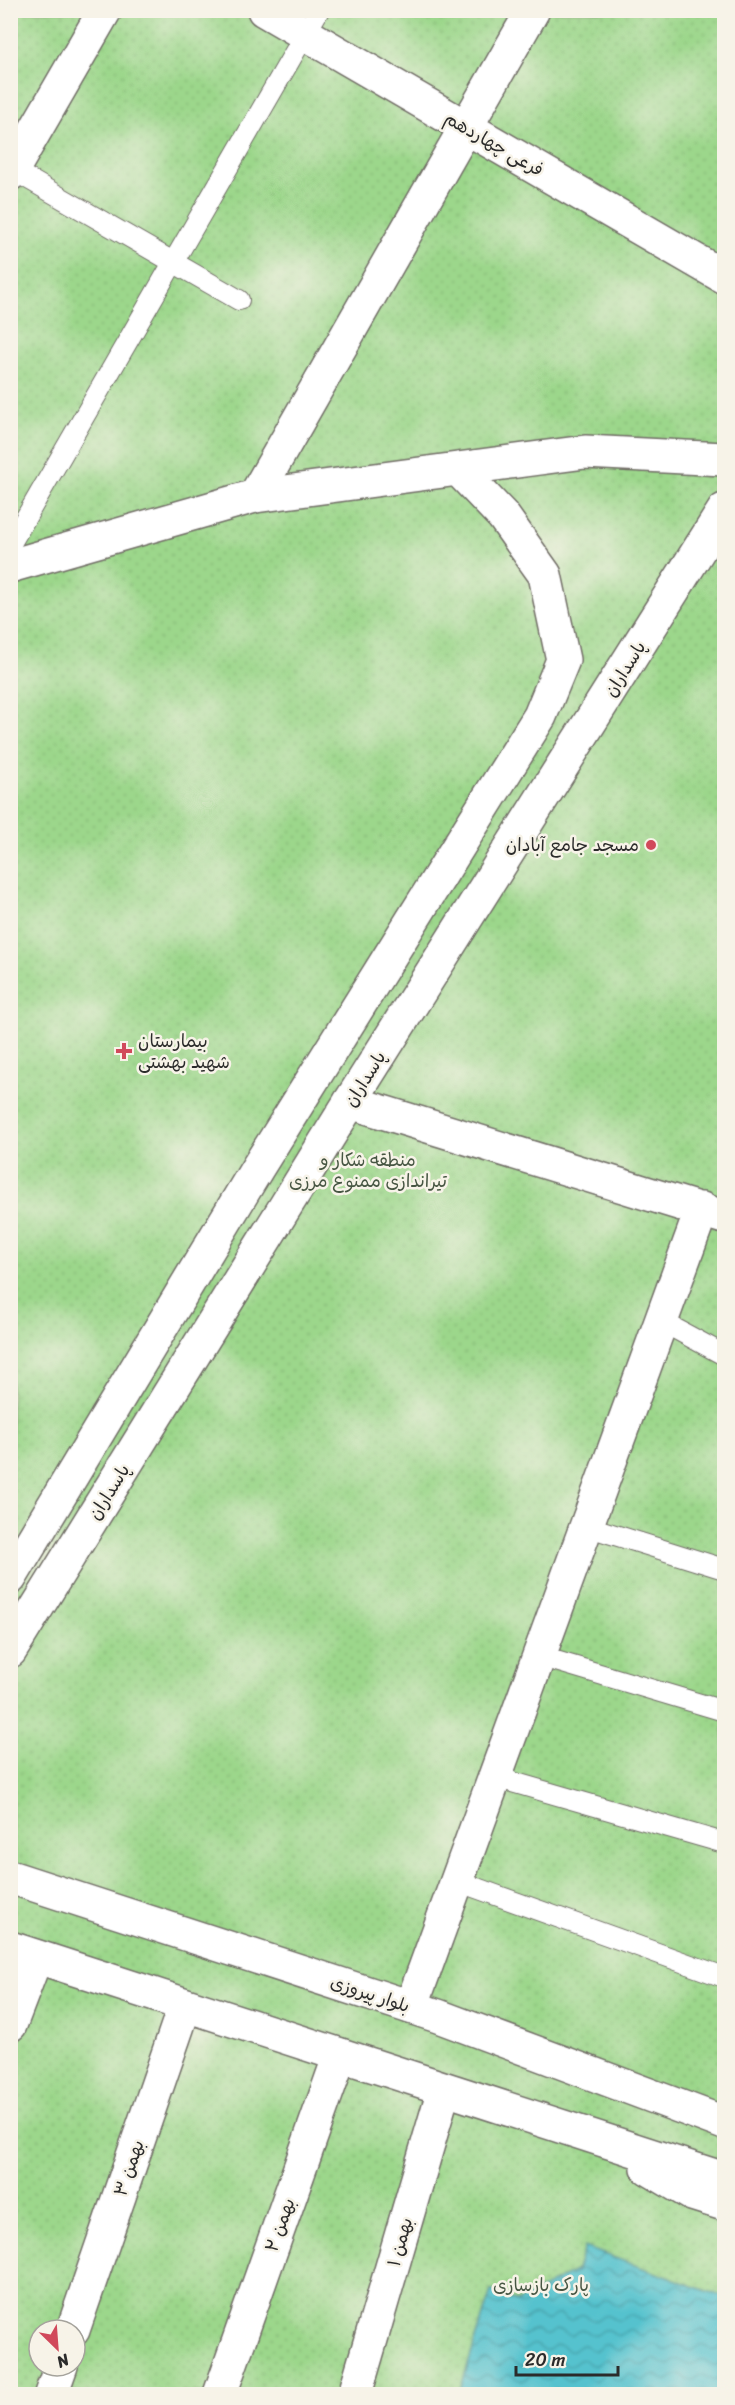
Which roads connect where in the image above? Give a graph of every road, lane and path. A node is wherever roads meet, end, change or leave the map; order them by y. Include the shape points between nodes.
1 (105, 10) edge
2 (264, 10) edge
3 (533, 10) edge
4 (312, 22) edge
5 (466, 127) junction
6 (11, 171) edge
7 (173, 262) junction
8 (724, 277) edge
9 (239, 300) dead end
10 (724, 459) edge
11 (458, 469) junction
12 (255, 496) junction
13 (724, 510) edge
14 (10, 545) edge
15 (10, 566) edge
16 (351, 1102) junction
17 (713, 1213) edge
18 (661, 1321) junction
19 (724, 1355) edge
20 (586, 1526) junction
21 (724, 1569) edge
22 (10, 1578) edge
23 (10, 1652) edge
24 (539, 1656) junction
25 (724, 1711) edge
26 (495, 1777) junction
27 (724, 1843) edge
28 (10, 1878) edge
29 (457, 1881) junction
30 (23, 1952) edge
31 (724, 1977) edge
32 (185, 2005) junction
33 (411, 2007) junction
34 (10, 2025) edge
35 (340, 2055) junction
36 (444, 2089) junction
37 (724, 2123) edge
38 (594, 2137) junction
39 (724, 2179) edge
40 (724, 2204) edge
41 (77, 2318) edge
42 (57, 2378) edge
43 (51, 2394) edge
44 (220, 2394) edge
45 (355, 2394) edge

1 - 6 street
2 - 4 street, فرعی چهاردهم
3 - 5 street
4 - 5 street, فرعی چهاردهم
4 - 7 lane
5 - 8 street, فرعی چهاردهم
5 - 12 street
6 - 7 lane
7 - 9 lane
7 - 14 lane
10 - 11 street via 585,452
11 - 12 street
11 - 22 street via 503,516 545,575 563,660 540,716 258,1167
12 - 15 street
13 - 16 street, پاسداران
16 - 17 street
16 - 23 street, پاسداران
17 - 18 street
18 - 19 lane
18 - 20 street
20 - 21 lane
20 - 24 street
24 - 25 lane
24 - 26 street
26 - 27 lane
26 - 29 street
28 - 33 street, بلوار پیروزی
29 - 31 lane
29 - 33 street
30 - 32 street
30 - 34 street
32 - 35 street
32 - 41 street, بهمن ۳
33 - 37 street, بلوار پیروزی
35 - 36 street
35 - 44 street, بهمن ۲
36 - 38 street
36 - 45 street, بهمن ۱
38 - 39 street
38 - 40 street via 692,2194
42 - 43 street

